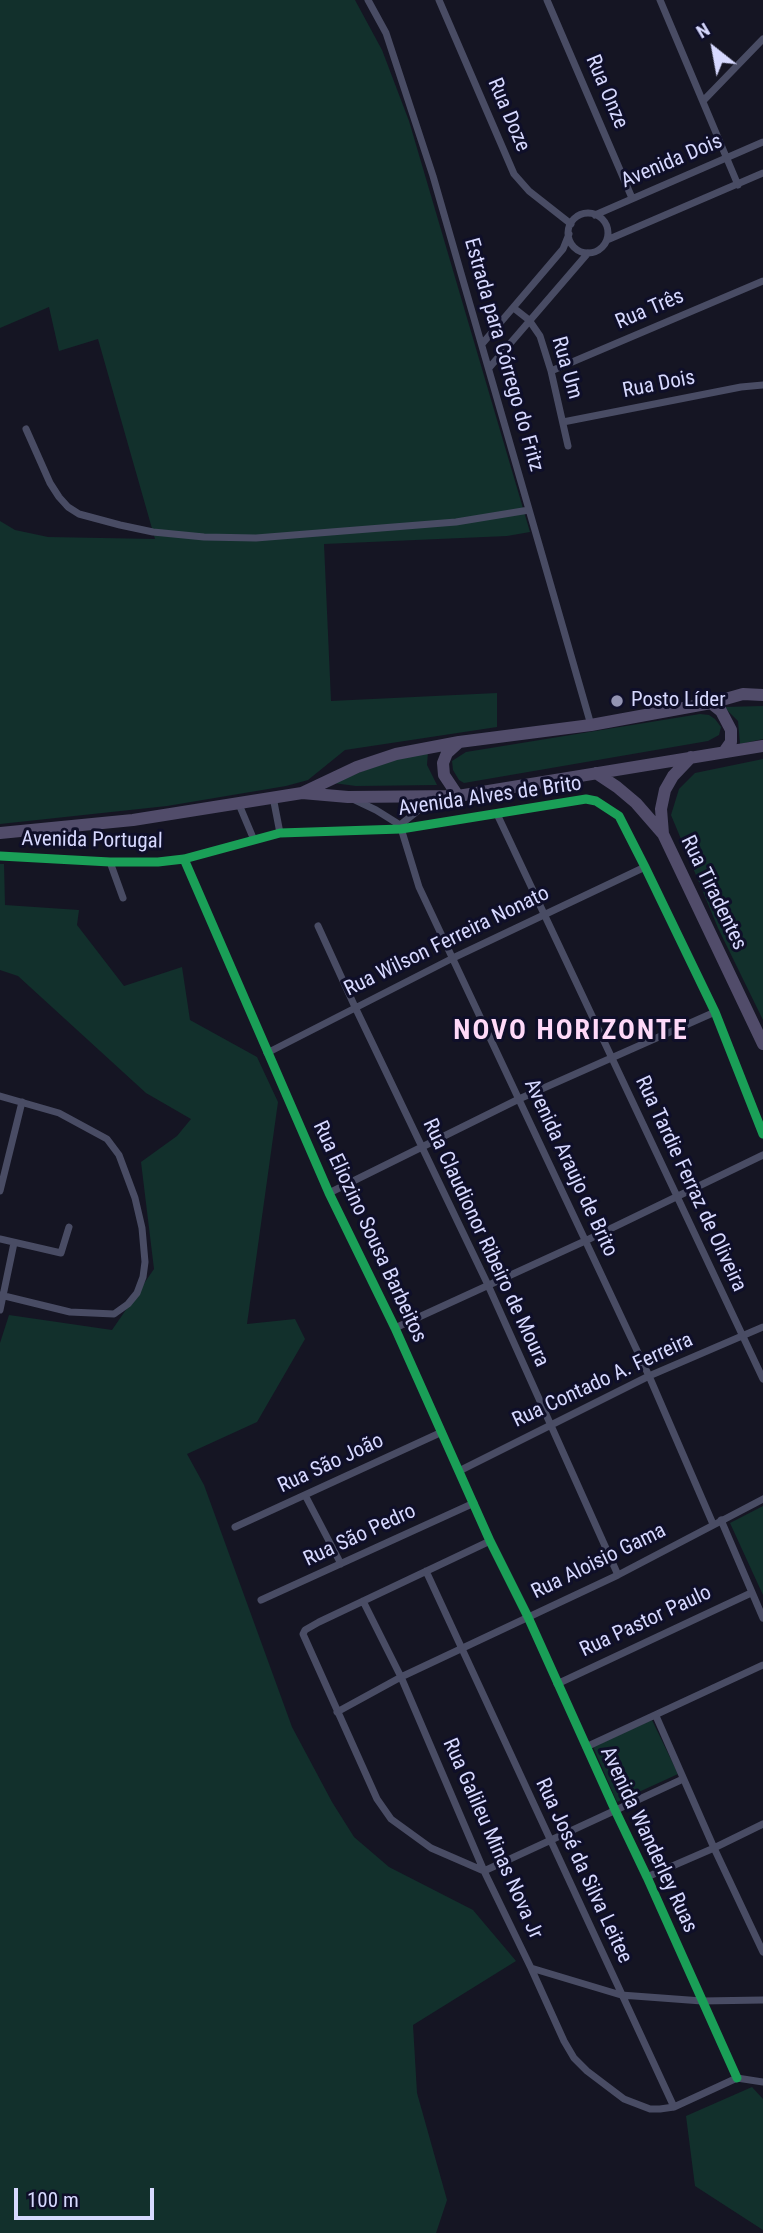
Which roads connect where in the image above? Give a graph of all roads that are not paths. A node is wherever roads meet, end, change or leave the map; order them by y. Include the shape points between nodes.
1 (368, 0) edge
2 (439, 0) edge
3 (547, 0) edge
4 (660, 0) edge
5 (763, 39) edge
6 (703, 101) junction
7 (763, 142) edge
8 (727, 158) junction
9 (763, 173) edge
10 (738, 185) junction
11 (632, 198) junction
12 (596, 215) junction
13 (571, 223) junction
14 (569, 234) junction
15 (607, 240) junction
16 (588, 253) junction
17 (763, 281) edge
18 (515, 309) junction
19 (529, 320) junction
20 (482, 344) junction
21 (489, 368) junction
22 (551, 371) junction
23 (763, 385) edge
24 (563, 422) junction
25 (26, 429) dead end
26 (568, 446) dead end
27 (528, 510) junction
28 (763, 695) edge
29 (711, 703) junction
30 (591, 725) junction
31 (459, 743) junction
32 (763, 746) edge
33 (724, 752) junction
34 (691, 757) junction
35 (596, 773) junction
36 (302, 793) junction
37 (457, 796) junction
38 (273, 797) junction
39 (348, 797) junction
40 (435, 797) junction
41 (238, 802) junction
42 (497, 814) junction
43 (400, 827) junction
44 (0, 833) edge
45 (280, 833) junction
46 (663, 834) junction
47 (254, 840) junction
48 (0, 856) edge
49 (184, 859) junction
50 (110, 862) junction
51 (645, 866) junction
52 (123, 898) dead end
53 (543, 914) junction
54 (318, 926) dead end
55 (453, 958) junction
56 (355, 1007) junction
57 (715, 1012) junction
58 (763, 1044) edge
59 (267, 1053) junction
60 (611, 1057) junction
61 (0, 1096) edge
62 (519, 1099) junction
63 (22, 1102) junction
64 (762, 1131) edge
65 (422, 1146) junction
66 (763, 1155) edge
67 (1, 1180) edge
68 (0, 1191) edge
69 (329, 1193) junction
70 (678, 1196) junction
71 (69, 1227) dead end
72 (0, 1239) edge
73 (585, 1241) junction
74 (14, 1242) junction
75 (488, 1285) junction
76 (1, 1296) edge
77 (0, 1310) edge
78 (763, 1327) edge
79 (395, 1328) junction
80 (743, 1336) junction
81 (649, 1376) junction
82 (763, 1380) edge
83 (550, 1424) junction
84 (442, 1432) junction
85 (459, 1471) junction
86 (305, 1495) junction
87 (763, 1499) edge
88 (474, 1503) junction
89 (717, 1522) junction
90 (235, 1527) dead end
91 (490, 1541) junction
92 (341, 1564) junction
93 (426, 1572) junction
94 (618, 1575) junction
95 (751, 1593) junction
96 (261, 1600) dead end
97 (363, 1601) junction
98 (528, 1617) junction
99 (763, 1618) edge
100 (461, 1649) junction
101 (763, 1665) edge
102 (401, 1677) junction
103 (557, 1684) junction
104 (337, 1712) junction
105 (656, 1716) junction
106 (586, 1747) junction
107 (683, 1779) junction
108 (615, 1810) junction
109 (763, 1824) edge
110 (550, 1842) junction
111 (713, 1848) junction
112 (484, 1871) junction
113 (648, 1877) junction
114 (763, 1952) edge
115 (531, 1968) junction
116 (621, 1995) junction
117 (763, 2000) edge
118 (702, 2001) junction
119 (737, 2078) junction
120 (763, 2082) edge
121 (674, 2107) junction

1 - 20 street, Estrada para Córrego do Fritz via 386,33 404,86
2 - 13 street, Rua Doze via 514,174
3 - 11 street, Rua Onze
4 - 6 street
5 - 6 street
6 - 8 street
7 - 8 street, Avenida Dois
8 - 10 street
8 - 11 street, Avenida Dois
9 - 10 street
10 - 15 street
11 - 12 street, Avenida Dois
12 - 13 street, Avenida Dois via 584,214
12 - 15 street via 607,226
13 - 14 street
14 - 16 street via 576,248
14 - 18 street via 564,249
15 - 16 street
16 - 19 street
17 - 22 street, Rua Três
18 - 19 street, Rua Um
18 - 20 street
19 - 21 street
19 - 22 street, Rua Um via 540,336
20 - 21 street, Estrada para Córrego do Fritz
21 - 27 street, Estrada para Córrego do Fritz
22 - 24 street, Rua Um
23 - 24 street, Rua Dois
24 - 26 street, Rua Um
25 - 27 street via 50,483 68,507 79,514 153,531 256,538 456,522
27 - 30 street, Estrada para Córrego do Fritz
28 - 29 main road via 743,694
29 - 30 main road
29 - 33 main road via 731,730 731,742
30 - 31 main road
31 - 36 main road via 396,754
31 - 37 main road via 443,763 444,775
32 - 33 main road
33 - 34 main road
34 - 35 main road
34 - 46 main road, Rua Tiradentes via 665,790
35 - 37 main road
35 - 46 main road, Rua Tiradentes via 636,803
36 - 38 main road
36 - 39 main road
37 - 40 main road
38 - 41 main road
38 - 45 street
39 - 40 main road
39 - 43 street
40 - 43 street
41 - 44 main road via 133,820
41 - 47 street
42 - 43 street, Avenida Alves de Brito
42 - 51 street, Avenida Alves de Brito via 596,801 619,816
42 - 53 street, Rua Tardie Ferraz de Oliveira
43 - 45 street, Avenida Alves de Brito
43 - 55 street, Avenida Araujo de Brito via 419,887
45 - 47 street, Avenida Alves de Brito
46 - 58 main road, Rua Tiradentes
47 - 49 street, Avenida Alves de Brito
48 - 50 street, Avenida Portugal
49 - 50 street, Avenida Portugal
49 - 59 street, Rua Eliozino Sousa Barbeitos
50 - 52 street
51 - 53 street, Rua Wilson Ferreira Nonato
51 - 57 street, Avenida Alves de Brito
53 - 55 street, Rua Wilson Ferreira Nonato
53 - 60 street, Rua Tardie Ferraz de Oliveira
54 - 56 street, Rua Claudionor Ribeiro de Moura
55 - 56 street, Rua Wilson Ferreira Nonato
55 - 62 street, Avenida Araujo de Brito
56 - 59 street, Rua Wilson Ferreira Nonato
56 - 65 street, Rua Claudionor Ribeiro de Moura
57 - 60 street
57 - 64 street, Avenida Alves de Brito
59 - 69 street, Rua Eliozino Sousa Barbeitos
60 - 62 street
60 - 70 street, Rua Tardie Ferraz de Oliveira
61 - 63 street
62 - 65 street
62 - 73 street, Avenida Araujo de Brito
63 - 67 street
63 - 76 street via 59,1113 107,1139 119,1155 135,1198 145,1262 137,1293 114,1314
65 - 69 street
65 - 75 street, Rua Claudionor Ribeiro de Moura
66 - 70 street
67 - 68 street
69 - 79 street, Rua Eliozino Sousa Barbeitos
70 - 73 street
70 - 80 street, Rua Tardie Ferraz de Oliveira
71 - 74 street via 61,1253
72 - 74 street
73 - 75 street
73 - 81 street, Avenida Araujo de Brito
74 - 76 street
75 - 79 street
75 - 83 street, Rua Claudionor Ribeiro de Moura
76 - 77 street
78 - 80 street, Rua Contado A. Ferreira
79 - 84 street, Rua Eliozino Sousa Barbeitos
80 - 81 street, Rua Contado A. Ferreira
80 - 82 street, Rua Tardie Ferraz de Oliveira
81 - 83 street, Rua Contado A. Ferreira
81 - 89 street, Avenida Araujo de Brito
83 - 85 street, Rua Contado A. Ferreira
83 - 94 street, Rua Claudionor Ribeiro de Moura
84 - 85 street, Rua Eliozino Sousa Barbeitos
84 - 86 street, Rua São João
85 - 88 street, Rua Eliozino Sousa Barbeitos
86 - 90 street, Rua São João
86 - 92 street
87 - 89 street, Rua Aloisio Gama
88 - 91 street, Rua Eliozino Sousa Barbeitos
88 - 92 street, Rua São Pedro
89 - 94 street, Rua Aloisio Gama
89 - 95 street, Avenida Araujo de Brito
91 - 93 street
91 - 98 street, Rua Eliozino Sousa Barbeitos
92 - 96 street, Rua São Pedro
93 - 97 street
93 - 100 street, Rua José da Silva Leitee
94 - 98 street, Rua Aloisio Gama
95 - 99 street, Avenida Araujo de Brito
95 - 103 street, Rua Pastor Paulo
97 - 102 street, Rua Galileu Minas Nova Jr
97 - 104 street via 303,1634
98 - 100 street, Rua Aloisio Gama
98 - 103 street, Avenida Wanderley Ruas
100 - 102 street, Rua Aloisio Gama
100 - 110 street, Rua José da Silva Leitee
101 - 105 street
102 - 104 street, Rua Aloisio Gama
102 - 112 street, Rua Galileu Minas Nova Jr
103 - 106 street, Avenida Wanderley Ruas
104 - 112 street via 391,1819 431,1848
105 - 106 street
105 - 107 street
106 - 108 street, Avenida Wanderley Ruas
107 - 108 street
107 - 111 street
108 - 110 street
108 - 113 street, Avenida Wanderley Ruas
109 - 111 street
110 - 112 street
110 - 116 street, Rua José da Silva Leitee
111 - 113 street
111 - 114 street
112 - 115 street, Rua Galileu Minas Nova Jr
113 - 118 street, Avenida Wanderley Ruas
115 - 116 street, Rua Galileu Minas Nova Jr
115 - 121 street via 564,2041 587,2071 624,2099 650,2109
116 - 118 street, Rua Galileu Minas Nova Jr
116 - 121 street, Rua José da Silva Leitee
117 - 118 street, Rua Galileu Minas Nova Jr
118 - 119 street, Avenida Wanderley Ruas
119 - 120 street
119 - 121 street

